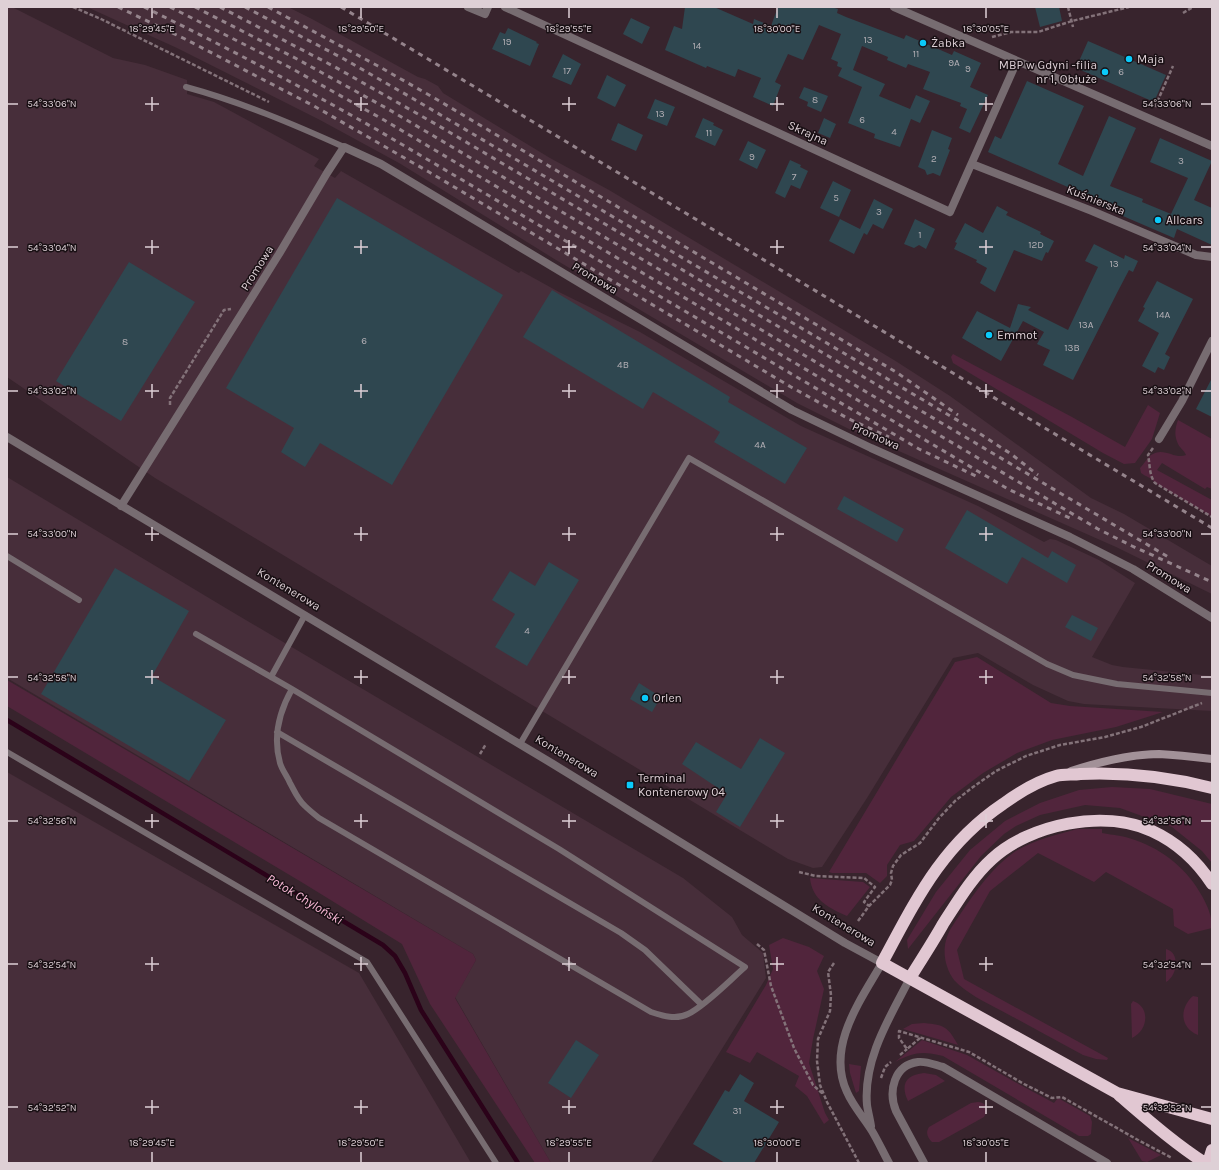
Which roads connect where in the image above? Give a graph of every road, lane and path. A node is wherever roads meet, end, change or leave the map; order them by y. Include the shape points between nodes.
1 (74, 7) edge
2 (468, 7) edge
3 (488, 7) edge
4 (505, 7) edge
5 (894, 7) edge
6 (1068, 7) edge
7 (1129, 7) edge
8 (1193, 7) edge
9 (1183, 13) dead end
10 (1072, 22) junction
11 (1073, 27) dead end
12 (992, 37) dead end
13 (1017, 61) junction
14 (1173, 66) dead end
15 (186, 87) dead end
16 (273, 104) dead end
17 (1155, 107) dead end
18 (1212, 146) edge
19 (344, 147) junction
20 (972, 164) junction
21 (1212, 257) edge
22 (1212, 341) edge
23 (7, 437) edge
24 (1159, 439) joint
25 (121, 506) junction
26 (1212, 516) edge
27 (7, 556) edge
28 (79, 600) dead end
29 (306, 615) junction
30 (1212, 618) edge
31 (196, 634) dead end
32 (271, 678) junction
33 (292, 689) junction
34 (1212, 693) edge
35 (1205, 702) dead end
36 (277, 732) junction
37 (486, 744) dead end
38 (520, 744) junction
39 (7, 752) edge
40 (480, 754) dead end
41 (1212, 759) edge
42 (1057, 776) junction
43 (1212, 788) edge
44 (799, 872) dead end
45 (1212, 884) edge
46 (869, 906) junction
47 (858, 921) dead end
48 (757, 944) dead end
49 (882, 963) junction
50 (910, 978) junction
51 (702, 1006) junction
52 (920, 1038) junction
53 (1117, 1093) junction
54 (824, 1094) dead end
55 (1212, 1119) edge
56 (872, 1131) junction
57 (1212, 1150) edge
58 (1175, 1159) dead end
59 (496, 1163) edge
60 (889, 1163) edge
61 (924, 1163) edge
62 (1107, 1163) edge
63 (1207, 1163) edge

1 - 16 path
2 - 3 street via 485,14
4 - 20 street, Skrajna via 950,212
5 - 13 street
6 - 10 path
7 - 10 path
8 - 9 path
10 - 11 path
10 - 12 path via 1038,32 1011,32
13 - 18 street
13 - 20 street, Skrajna
14 - 17 path
15 - 19 lane via 223,97
19 - 25 street, Promowa
19 - 30 street, Promowa via 381,164 799,414 1070,537 1133,569
20 - 21 street, Kuśnierska via 1196,254
22 - 24 street via 1182,401
23 - 25 street, Kontenerowa
24 - 26 path via 1148,455 1151,478 1155,483
25 - 29 street, Kontenerowa
27 - 28 lane
29 - 32 lane
29 - 38 street, Kontenerowa
31 - 32 lane
32 - 33 lane
33 - 36 lane via 285,702
33 - 51 lane via 559,849 745,966
34 - 38 lane via 1117,684 1073,675 1047,664 689,458
35 - 46 path via 1141,727 1060,745 1026,756 996,771 955,801 920,843 901,855 892,866 890,886
36 - 51 lane via 621,933 645,950
36 - 51 lane via 281,765 304,806 319,818 651,1012 675,1017 687,1015
37 - 40 path
38 - 49 street, Kontenerowa
39 - 59 lane via 367,962
41 - 42 main road via 1159,754 1132,756 1101,762
42 - 43 highway via 1100,773 1140,776
42 - 49 highway via 1018,793 961,837 934,870
44 - 46 path via 816,876 864,878 875,887 864,902
45 - 50 highway via 1204,871 1189,856 1151,830 1125,823 1100,821 1064,824 1037,832 1016,841 993,858 975,877 952,908
46 - 47 path
48 - 54 path via 764,950 771,986 794,1048 813,1085
49 - 50 highway, Kontenerowa
49 - 56 street via 846,1029 840,1064 847,1093
50 - 53 highway, Kontenerowa
50 - 56 street via 875,1050 867,1098
52 - 52 path via 907,1049 899,1038 899,1031
52 - 58 path via 969,1052 1024,1084 1052,1098 1062,1097
53 - 55 highway, Kontenerowa
53 - 63 highway, Kontenerowa via 1186,1151
56 - 60 street
57 - 63 highway
61 - 62 street via 896,1111 891,1094 892,1086 900,1072 908,1064 919,1062 943,1067

